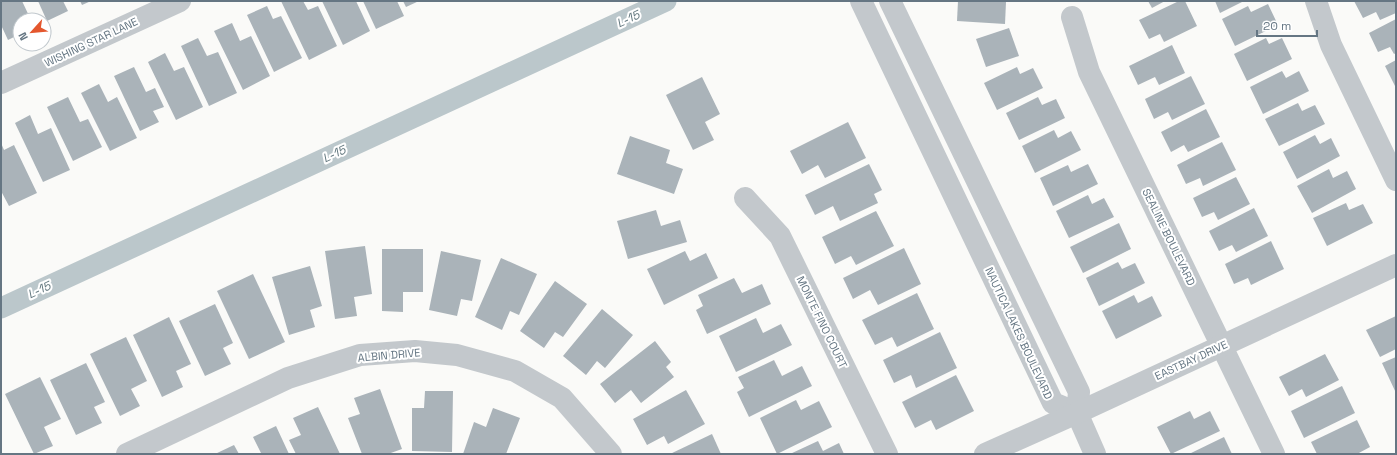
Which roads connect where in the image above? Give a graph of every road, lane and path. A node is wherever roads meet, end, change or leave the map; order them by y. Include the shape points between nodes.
1 (180, 1) edge
2 (861, 1) edge
3 (890, 1) edge
4 (1316, 1) edge
5 (1072, 17) dead end
6 (1, 83) edge
7 (1396, 180) edge
8 (745, 198) dead end
9 (1396, 265) edge
10 (1222, 346) junction
11 (1077, 413) junction
12 (127, 454) edge
13 (611, 454) edge
14 (887, 454) edge
15 (985, 454) edge
16 (1095, 454) edge
17 (1274, 454) edge

1 - 6 street, WISHING STAR LANE
2 - 11 street, NAUTICA LAKES BOULEVARD via 1053,403
3 - 11 street via 1079,392
4 - 7 street via 1332,44
5 - 10 street, SEALINE BOULEVARD via 1089,72
8 - 14 street, MONTE FINO COURT via 780,236
9 - 10 street, EASTBAY DRIVE
10 - 11 street, EASTBAY DRIVE
10 - 17 street, SEALINE BOULEVARD
11 - 15 street, EASTBAY DRIVE
11 - 16 street
12 - 13 street, ALBIN DRIVE via 288,378 360,355 415,351 457,354 515,372 562,398

